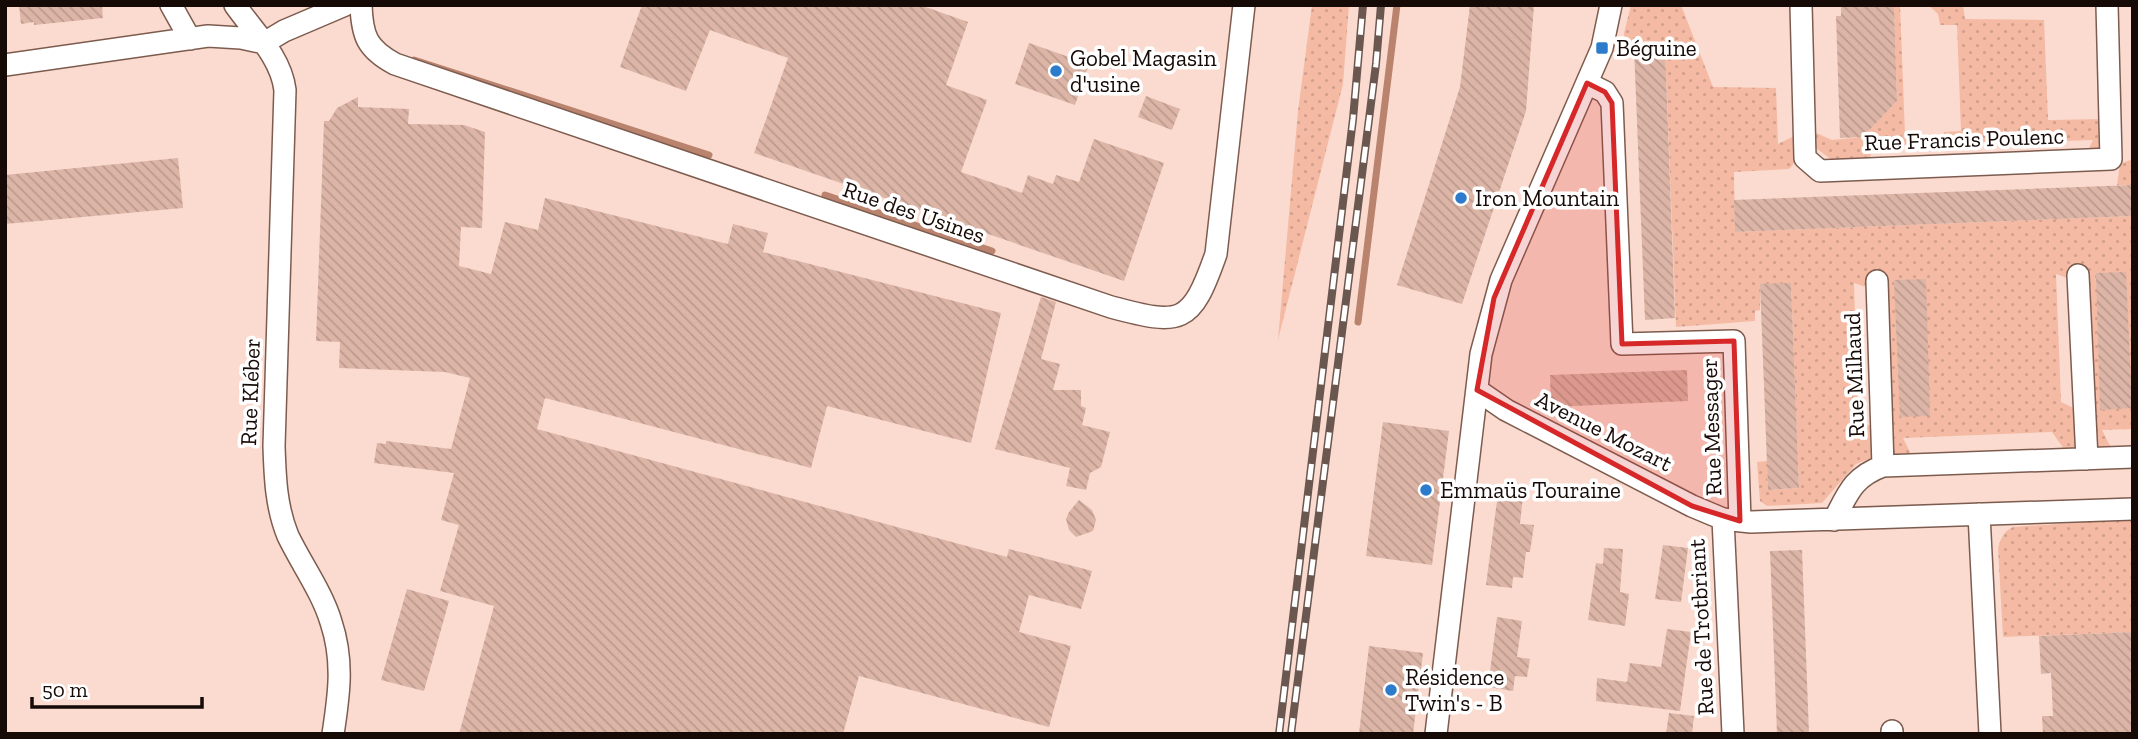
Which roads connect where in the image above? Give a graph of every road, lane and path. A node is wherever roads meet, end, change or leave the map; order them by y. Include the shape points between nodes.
1 (171, 5) edge
2 (235, 5) edge
3 (345, 5) edge
4 (361, 5) edge
5 (1244, 5) edge
6 (1611, 5) edge
7 (1801, 5) edge
8 (2107, 5) edge
9 (190, 39) junction
10 (264, 43) junction
11 (5, 65) edge
12 (1587, 83) junction
13 (2078, 275) dead end
14 (1877, 281) dead end
15 (1477, 390) junction
16 (2133, 457) edge
17 (2087, 459) junction
18 (1884, 466) junction
19 (2133, 509) edge
20 (1979, 514) junction
21 (1732, 520) junction
22 (1834, 520) junction
23 (333, 734) edge
24 (1436, 734) edge
25 (1732, 734) edge
26 (1990, 734) edge

1 - 9 street
2 - 10 street, Rue Kléber
3 - 10 street
4 - 5 street, Rue des Usines via 365,36 373,49 395,64 1111,307 1168,319 1185,313 1203,292 1216,254
6 - 12 street via 1602,48
7 - 8 street, Rue Francis Poulenc via 1805,158 1820,171 2111,159
9 - 10 street via 223,37
9 - 11 street
10 - 23 street, Rue Kléber via 280,69 286,103 274,446 277,497 288,535 323,603 337,645 341,685
12 - 15 street via 1494,298
12 - 21 street, Rue Messager via 1605,92 1612,103 1622,344 1734,341
13 - 17 street
14 - 18 street, Rue Milhaud
15 - 21 street, Avenue Mozart via 1506,410 1692,506
15 - 24 street
16 - 17 street
17 - 18 street
18 - 22 street via 1864,473
19 - 20 street, Avenue Mozart
20 - 22 street, Avenue Mozart
20 - 26 street
21 - 22 street, Avenue Mozart
21 - 25 street, Rue de Trotbriant

